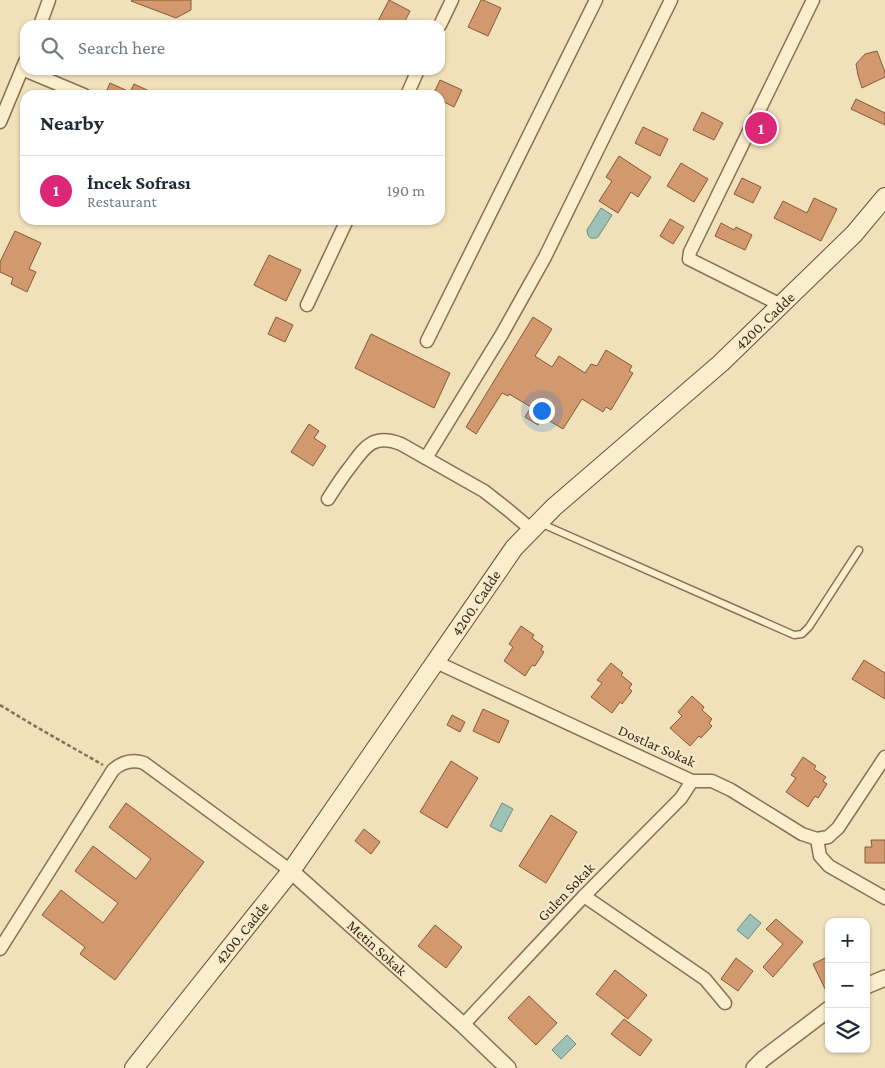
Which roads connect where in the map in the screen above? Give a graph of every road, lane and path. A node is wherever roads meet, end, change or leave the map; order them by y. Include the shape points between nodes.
1 (49, 0) edge
2 (452, 0) edge
3 (596, 0) edge
4 (671, 0) edge
5 (813, 0) edge
6 (42, 20) edge
7 (442, 20) edge
8 (20, 72) edge
9 (43, 75) edge
10 (416, 75) edge
11 (74, 90) edge
12 (409, 90) edge
13 (0, 122) edge
14 (885, 197) edge
15 (346, 225) edge
16 (307, 305) dead end
17 (781, 305) junction
18 (428, 341) dead end
19 (426, 458) junction
20 (328, 499) dead end
21 (535, 526) junction
22 (860, 550) dead end
23 (436, 662) junction
24 (0, 705) edge
25 (885, 757) edge
26 (113, 770) junction
27 (692, 781) junction
28 (817, 839) junction
29 (291, 871) junction
30 (584, 896) junction
31 (885, 898) edge
32 (0, 948) edge
33 (885, 978) edge
34 (870, 984) edge
35 (725, 1003) dead end
36 (825, 1012) edge
37 (463, 1025) junction
38 (134, 1068) edge
39 (508, 1068) edge
40 (754, 1068) edge

1 - 6 street
2 - 7 street
3 - 18 street
4 - 19 street via 545,257
5 - 17 street via 689,259
8 - 13 street
9 - 11 street
10 - 12 street
14 - 17 main road, 4200. Cadde via 854,234
15 - 16 street
17 - 21 main road, 4200. Cadde via 721,363
19 - 20 street via 394,442 374,442 364,448
19 - 21 street via 484,491
21 - 22 lane via 794,635 802,634 809,627
21 - 23 main road, 4200. Cadde via 514,548
23 - 27 street, Dostlar Sokak
23 - 29 main road, 4200. Cadde
24 - 26 path
25 - 28 street via 838,828 828,837
26 - 29 street via 127,762 144,763
26 - 32 street
27 - 28 street, Dostlar Sokak via 712,781 802,834
27 - 30 street, Gulen Sokak via 681,798
28 - 31 street via 820,856 828,866
29 - 37 street, Metin Sokak
29 - 38 main road, 4200. Cadde
30 - 35 street via 705,979
30 - 37 street, Gulen Sokak
33 - 34 street
36 - 40 street
37 - 39 street, Metin Sokak

